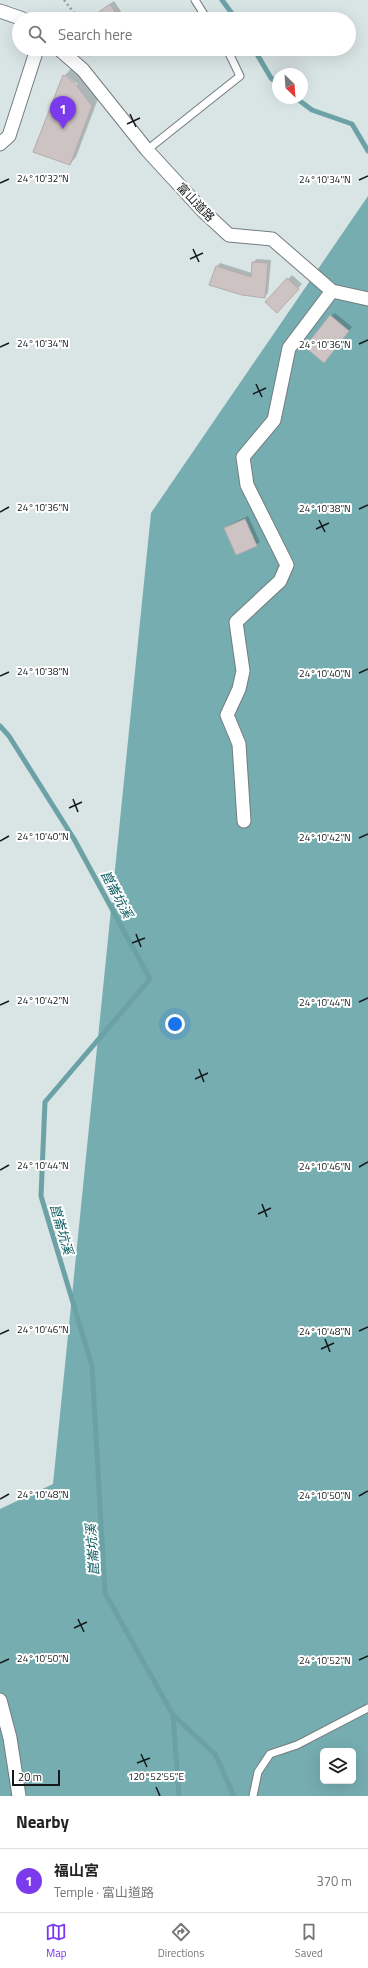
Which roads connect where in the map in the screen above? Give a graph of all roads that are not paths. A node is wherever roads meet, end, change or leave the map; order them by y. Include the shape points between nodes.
1 (195, 0) edge
2 (0, 11) edge
3 (203, 12) edge
4 (12, 15) edge
5 (35, 56) edge
6 (67, 56) edge
7 (230, 56) edge
8 (0, 144) edge
9 (147, 150) junction
10 (332, 291) junction
11 (368, 299) edge
12 (244, 821) dead end
13 (0, 1700) edge
14 (368, 1708) edge
15 (19, 1796) edge
16 (253, 1796) edge

1 - 3 lane
2 - 4 street
5 - 8 street via 9,136
6 - 9 street, 富山道路 via 83,70
7 - 9 lane via 240,76
9 - 10 street, 富山道路 via 203,211 229,235 272,239
10 - 11 street, 富山道路
10 - 12 street via 289,348 274,420 243,457 247,485 287,565 280,581 236,622 242,671 238,689 227,715 238,744
13 - 15 street via 10,1738
14 - 16 lane via 298,1745 270,1754 258,1772

